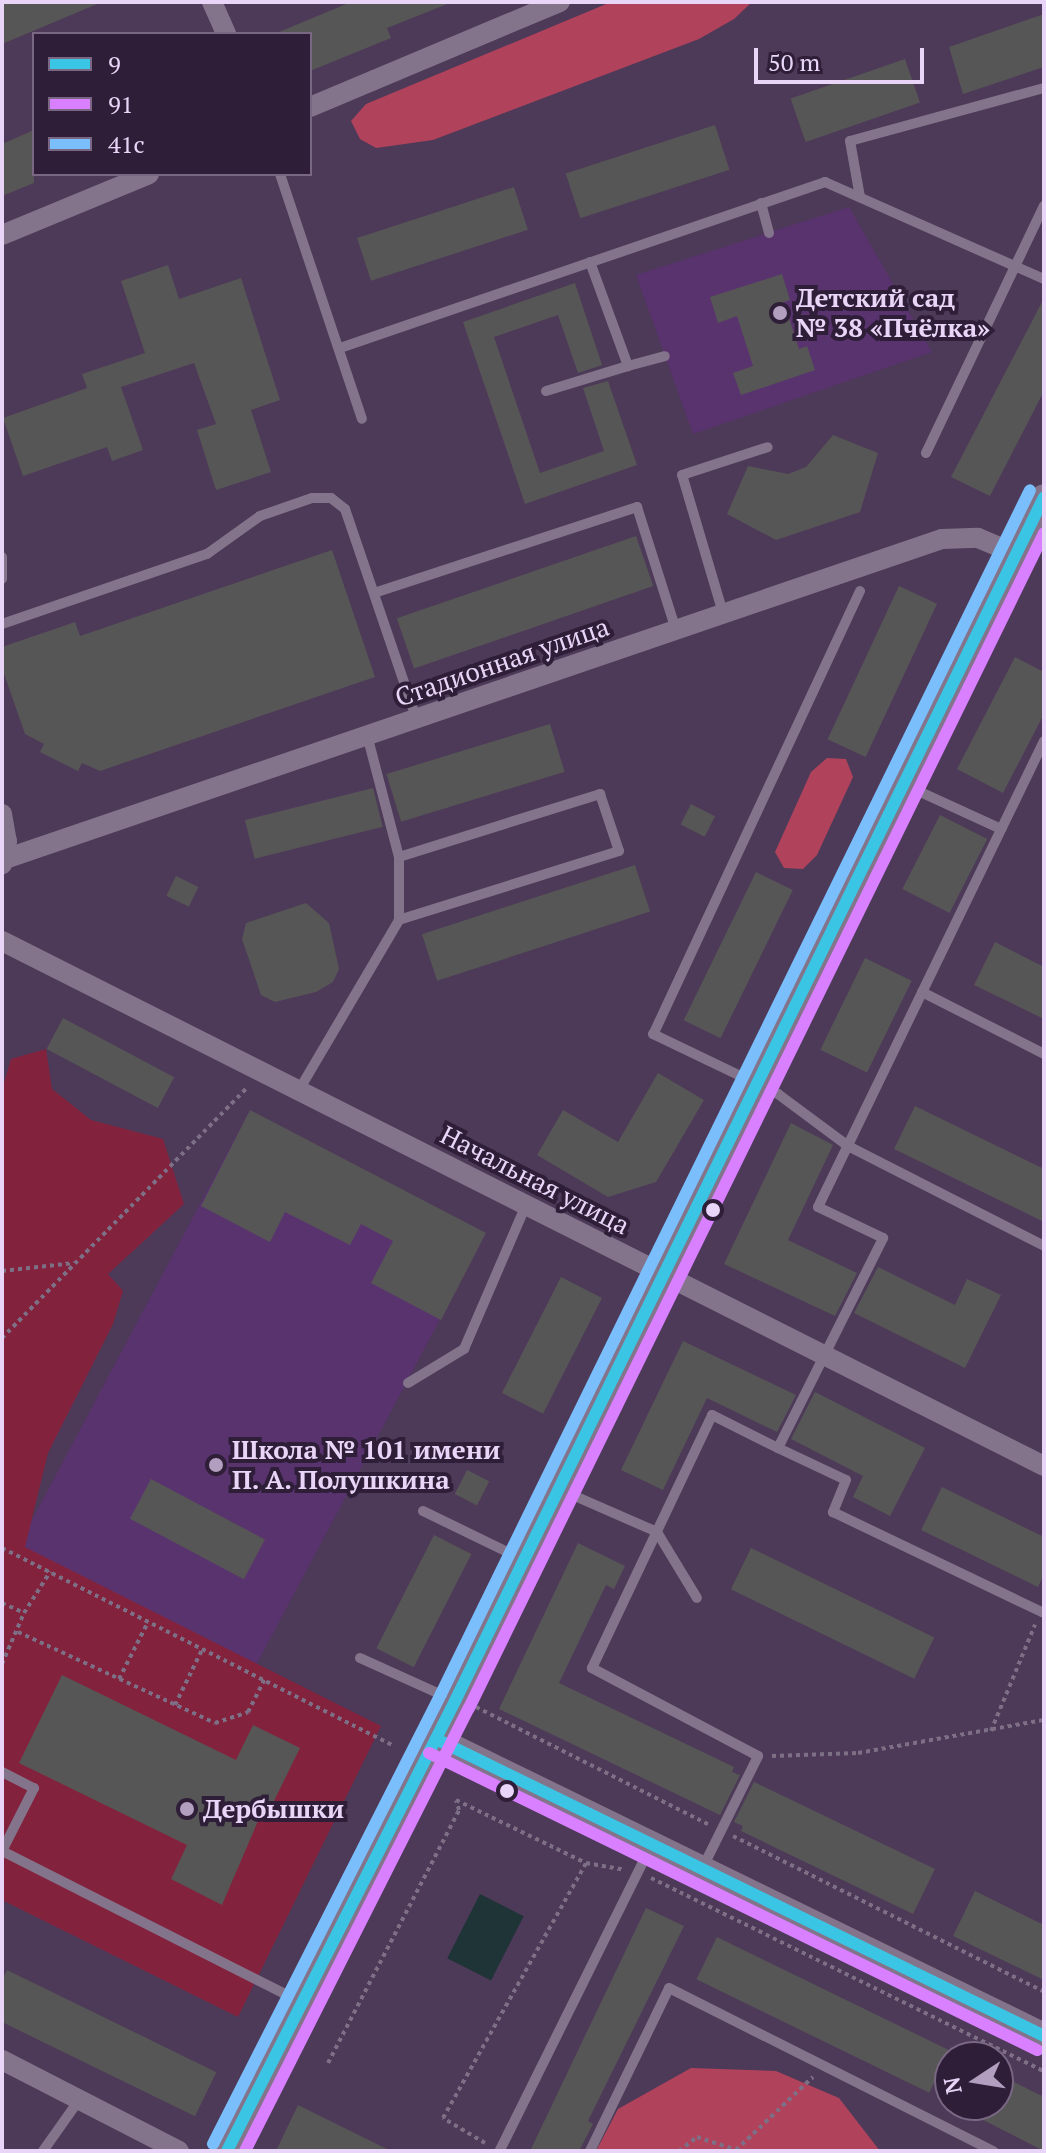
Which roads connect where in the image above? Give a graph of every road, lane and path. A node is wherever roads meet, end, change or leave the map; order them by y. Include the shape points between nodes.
1 (212, 2) edge
2 (560, 2) edge
3 (225, 32) edge
4 (1044, 88) edge
5 (312, 106) edge
6 (144, 176) edge
7 (281, 176) edge
8 (860, 197) junction
9 (761, 203) junction
10 (1044, 206) edge
11 (769, 233) dead end
12 (2, 235) edge
13 (590, 262) junction
14 (1016, 265) junction
15 (1044, 279) edge
16 (340, 348) junction
17 (665, 356) dead end
18 (628, 366) junction
19 (546, 391) dead end
20 (362, 419) dead end
21 (768, 447) dead end
22 (926, 453) dead end
23 (1044, 497) edge
24 (1016, 554) junction
25 (2, 557) edge
26 (2, 579) edge
27 (860, 591) dead end
28 (374, 593) junction
29 (723, 613) junction
30 (2, 624) edge
31 (676, 630) junction
32 (416, 718) junction
33 (367, 735) junction
34 (1044, 741) edge
35 (904, 784) junction
36 (2, 814) edge
37 (1001, 829) junction
38 (399, 857) junction
39 (3, 861) edge
40 (399, 920) junction
41 (2, 941) edge
42 (922, 992) junction
43 (1044, 1054) edge
44 (263, 1072) junction
45 (757, 1085) junction
46 (299, 1090) junction
47 (848, 1146) junction
48 (526, 1205) junction
49 (1044, 1246) edge
50 (76, 1262) junction
51 (2, 1271) edge
52 (664, 1276) junction
53 (2, 1338) edge
54 (826, 1356) junction
55 (408, 1383) dead end
56 (778, 1448) junction
57 (1044, 1466) edge
58 (559, 1490) junction
59 (423, 1511) dead end
60 (657, 1532) junction
61 (2, 1548) edge
62 (524, 1560) junction
63 (50, 1572) junction
64 (697, 1598) dead end
65 (2, 1603) edge
66 (1043, 1610) edge
67 (24, 1613) junction
68 (148, 1622) junction
69 (18, 1632) junction
70 (202, 1650) junction
71 (360, 1658) dead end
72 (2, 1664) edge
73 (119, 1679) junction
74 (264, 1680) junction
75 (464, 1704) junction
76 (175, 1705) junction
77 (1044, 1720) edge
78 (990, 1733) junction
79 (436, 1739) junction
80 (392, 1745) dead end
81 (758, 1756) junction
82 (2, 1772) edge
83 (721, 1830) junction
84 (652, 1844) junction
85 (2, 1851) edge
86 (586, 1863) junction
87 (703, 1869) junction
88 (638, 1872) junction
89 (1044, 1992) edge
90 (303, 2003) junction
91 (1044, 2036) edge
92 (2, 2060) edge
93 (328, 2063) dead end
94 (824, 2066) junction
95 (1044, 2071) edge
96 (79, 2100) junction
97 (500, 2150) edge
98 (737, 2150) edge
99 (43, 2151) edge
100 (179, 2151) edge
101 (227, 2151) edge
102 (590, 2151) edge
103 (679, 2151) edge
104 (993, 2151) edge

1 - 3 street
2 - 5 street
4 - 8 lane via 850,141
6 - 12 street
7 - 16 lane
8 - 9 lane via 825,182
8 - 14 lane
9 - 11 lane
9 - 13 lane
10 - 14 lane
13 - 16 lane
13 - 18 lane
14 - 15 lane
14 - 22 lane
16 - 20 lane
17 - 18 lane
18 - 19 lane
21 - 29 lane via 682,475
23 - 24 street
24 - 29 street, Стадионная улица via 978,538 942,539
24 - 35 street
25 - 26 lane
27 - 45 lane via 653,1034
28 - 30 lane via 345,509 323,496 250,520 207,554
28 - 31 lane via 637,507
28 - 32 lane
29 - 31 street, Стадионная улица
31 - 32 street, Стадионная улица
32 - 33 street, Стадионная улица
33 - 38 lane
33 - 39 street, Стадионная улица
34 - 37 lane
35 - 37 lane
35 - 45 street
36 - 39 street
37 - 42 lane
38 - 40 lane
38 - 40 lane via 600,794 619,851
40 - 46 lane
41 - 44 street, Начальная улица
42 - 43 lane
42 - 47 lane
44 - 46 street, Начальная улица
44 - 50 path
45 - 47 lane via 778,1094
45 - 52 street
46 - 48 street, Начальная улица
47 - 49 lane
47 - 54 lane via 818,1207 883,1238
48 - 52 street, Начальная улица
48 - 55 lane via 464,1349
50 - 51 path
50 - 53 path
52 - 54 street, Начальная улица
52 - 58 street
54 - 56 lane
54 - 57 street, Начальная улица
56 - 60 lane via 712,1415
56 - 66 lane via 846,1480 833,1512
58 - 60 lane
58 - 62 street
59 - 62 lane
60 - 64 lane
60 - 81 lane via 592,1668
61 - 63 path
62 - 75 street
63 - 67 path
63 - 68 path
65 - 67 path
66 - 78 path
67 - 69 path
68 - 70 path
68 - 73 path
69 - 72 path
69 - 73 path
70 - 74 path
70 - 76 path
71 - 75 lane
73 - 76 path
74 - 76 path via 248,1712 215,1723
74 - 80 path
75 - 79 street
75 - 83 path
77 - 78 path
78 - 81 path via 858,1753
79 - 84 street
79 - 90 street
81 - 83 lane
82 - 85 lane via 34,1788
83 - 87 lane
83 - 89 path
84 - 87 street
84 - 88 lane
85 - 90 lane
86 - 88 path
86 - 93 path via 456,1800 459,1810
86 - 97 path via 443,2118
87 - 91 street
88 - 95 path
88 - 97 lane
90 - 101 street
92 - 96 street
94 - 98 path
94 - 102 lane via 669,1988
94 - 104 lane
96 - 99 lane
96 - 100 street
98 - 103 path via 697,2137

